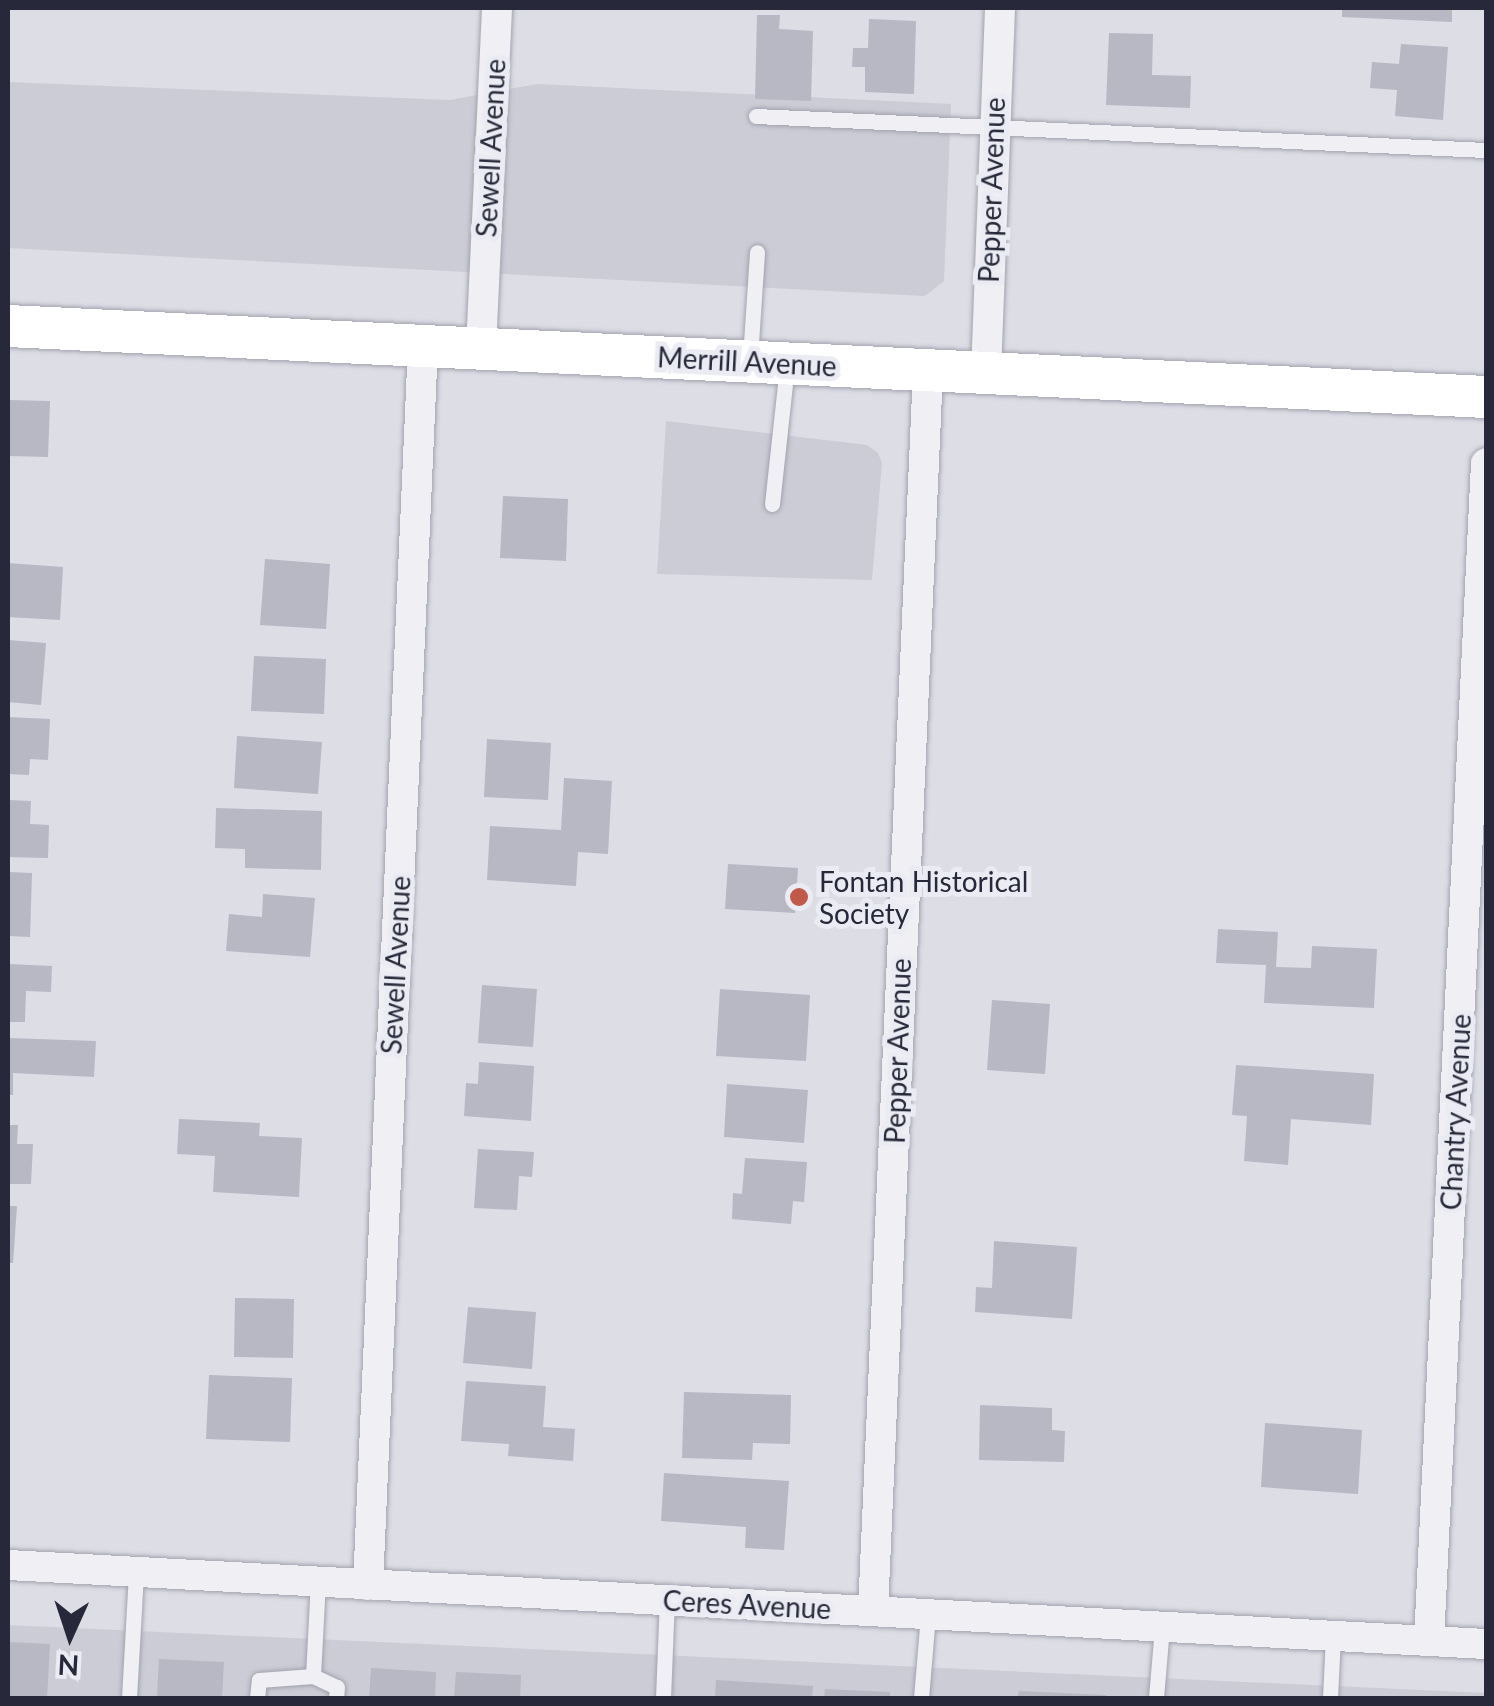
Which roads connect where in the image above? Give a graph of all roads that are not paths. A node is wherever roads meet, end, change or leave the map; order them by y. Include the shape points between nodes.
1 (497, 8) edge
2 (1000, 8) edge
3 (756, 116) dead end
4 (994, 129) junction
5 (1486, 150) edge
6 (757, 252) dead end
7 (8, 326) edge
8 (424, 345) junction
9 (482, 348) junction
10 (769, 362) junction
11 (928, 370) junction
12 (986, 373) junction
13 (1486, 397) edge
14 (1486, 463) edge
15 (772, 504) dead end
16 (8, 1565) edge
17 (136, 1572) junction
18 (318, 1582) junction
19 (368, 1584) junction
20 (667, 1600) junction
21 (873, 1611) junction
22 (928, 1614) junction
23 (1162, 1627) junction
24 (1333, 1636) junction
25 (1429, 1641) junction
26 (1486, 1644) edge
27 (313, 1676) junction
28 (129, 1698) edge
29 (258, 1698) edge
30 (336, 1698) edge
31 (663, 1698) edge
32 (921, 1698) edge
33 (1156, 1698) edge
34 (1330, 1698) edge

1 - 9 street, Sewell Avenue
2 - 4 street, Pepper Avenue
3 - 4 lane
4 - 5 lane
4 - 12 street, Pepper Avenue
6 - 10 lane
7 - 8 main road, Merrill Avenue
8 - 9 main road, Merrill Avenue
8 - 19 street, Sewell Avenue
9 - 10 main road, Merrill Avenue
10 - 11 main road, Merrill Avenue
10 - 15 lane
11 - 12 main road, Merrill Avenue
11 - 21 street, Pepper Avenue
12 - 13 main road, Merrill Avenue
14 - 25 street, Chantry Avenue
16 - 17 street, Ceres Avenue
17 - 18 street, Ceres Avenue
17 - 28 lane
18 - 19 street, Ceres Avenue
18 - 27 lane
19 - 20 street, Ceres Avenue
20 - 21 street, Ceres Avenue
20 - 31 lane
21 - 22 street, Ceres Avenue
22 - 23 street, Ceres Avenue
22 - 32 lane
23 - 24 street, Ceres Avenue
23 - 33 lane
24 - 25 street, Ceres Avenue
24 - 34 lane
25 - 26 street, Ceres Avenue
27 - 29 lane via 259,1680
27 - 30 lane via 337,1688

